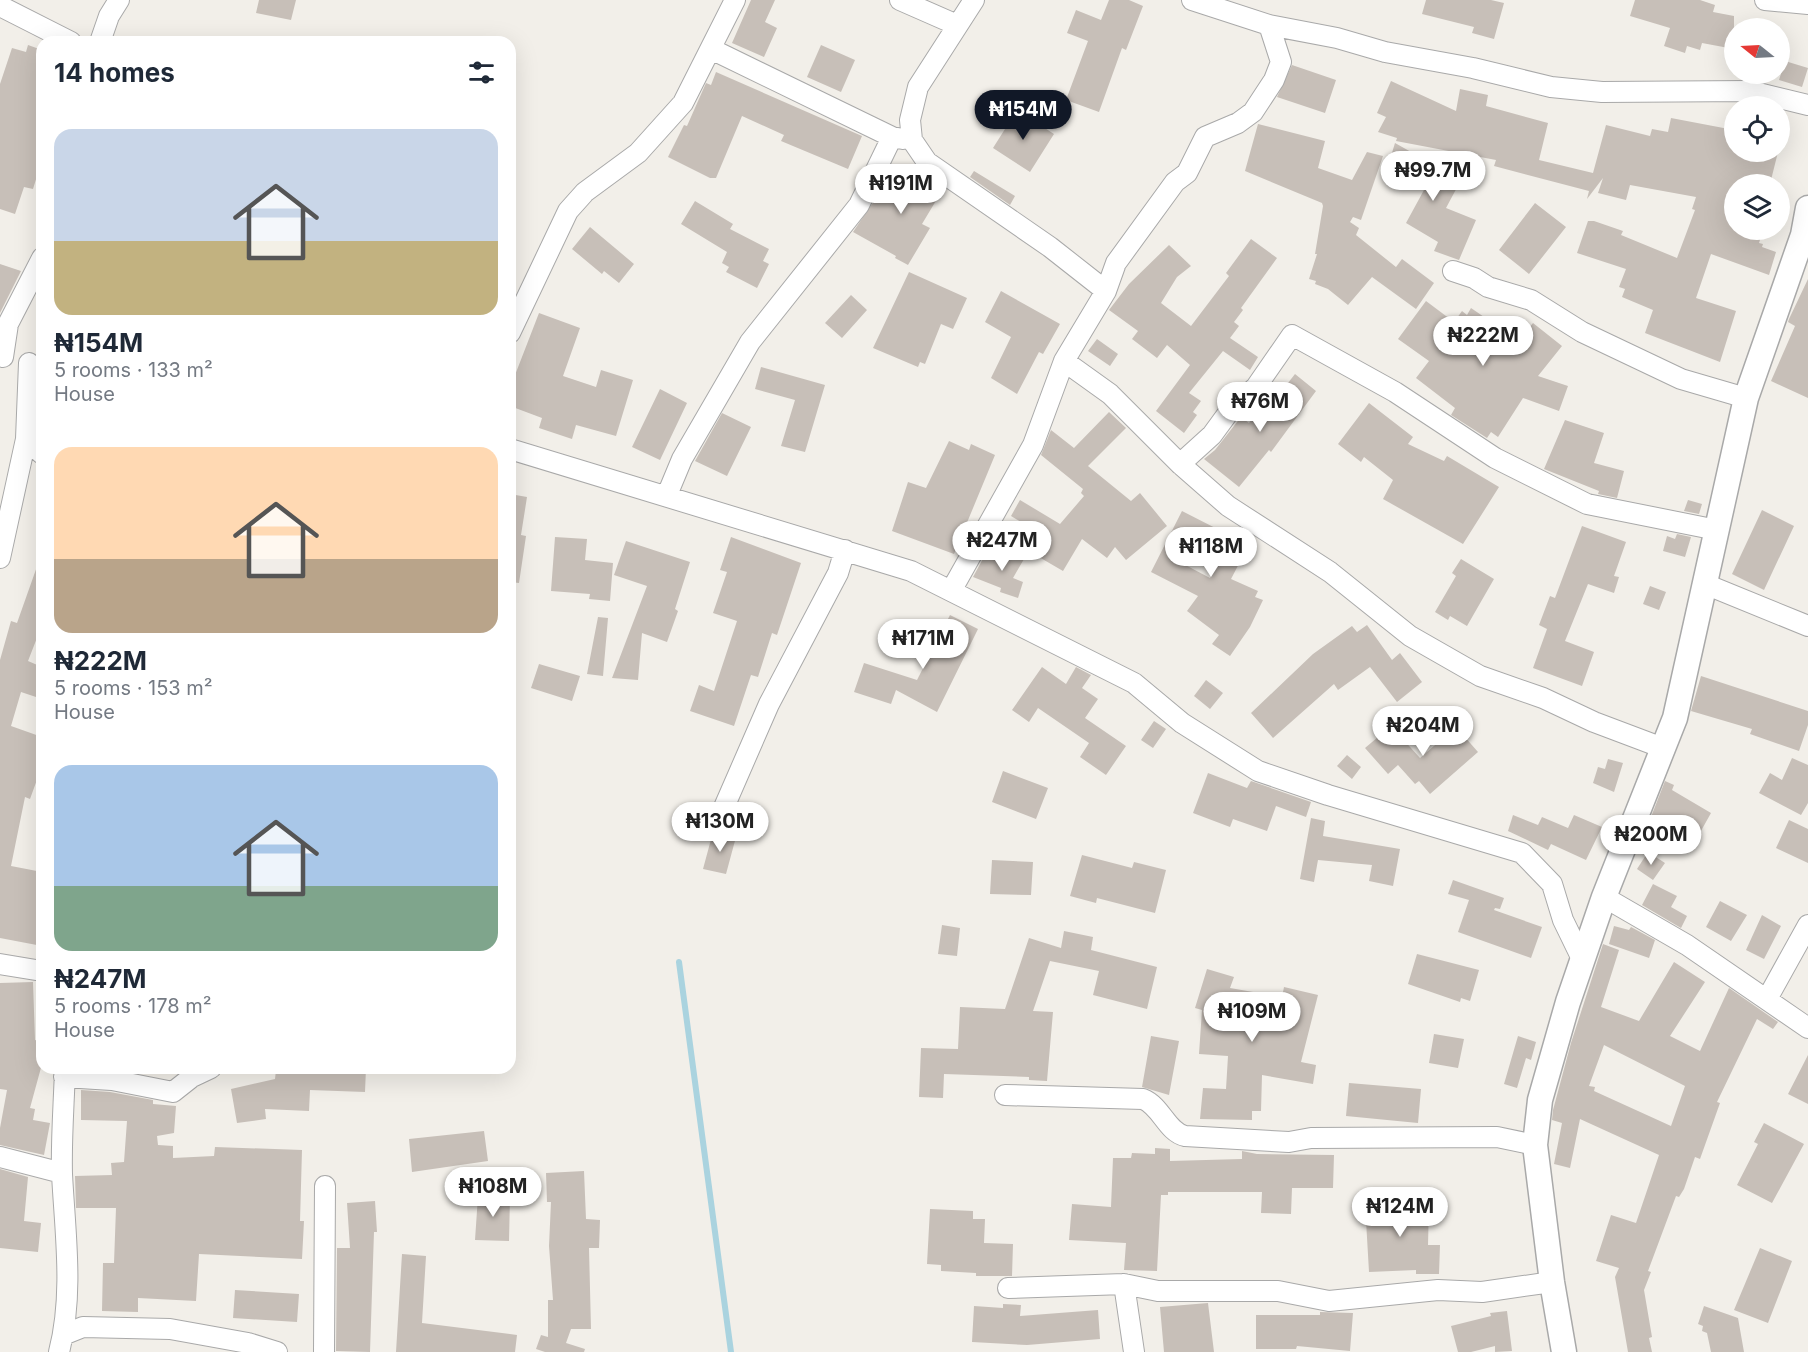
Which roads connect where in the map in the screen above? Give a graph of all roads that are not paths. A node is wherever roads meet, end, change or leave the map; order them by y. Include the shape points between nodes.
1 (119, 0) edge
2 (735, 0) edge
3 (900, 0) edge
4 (974, 0) edge
5 (1192, 0) edge
6 (1765, 0) edge
7 (1808, 4) edge
8 (0, 6) edge
9 (957, 25) junction
10 (1269, 25) junction
11 (59, 36) edge
12 (102, 36) edge
13 (711, 49) junction
14 (1808, 105) edge
15 (892, 137) junction
16 (912, 140) junction
17 (1807, 216) edge
18 (36, 270) edge
19 (1454, 271) dead end
20 (1106, 291) junction
21 (516, 320) edge
22 (1, 357) edge
23 (1064, 361) junction
24 (36, 364) edge
25 (1746, 398) junction
26 (26, 439) junction
27 (36, 448) edge
28 (516, 451) edge
29 (1180, 464) junction
30 (667, 495) junction
31 (1717, 530) junction
32 (845, 550) junction
33 (0, 558) edge
34 (1705, 584) junction
35 (951, 591) junction
36 (1808, 627) edge
37 (1663, 748) junction
38 (718, 821) dead end
39 (1604, 897) junction
40 (1808, 925) edge
41 (1582, 959) junction
42 (0, 964) edge
43 (36, 970) edge
44 (1767, 999) junction
45 (1808, 1028) edge
46 (64, 1074) edge
47 (71, 1074) edge
48 (198, 1074) edge
49 (1005, 1095) dead end
50 (1535, 1145) junction
51 (0, 1157) edge
52 (62, 1173) junction
53 (325, 1186) dead end
54 (1552, 1282) junction
55 (1124, 1284) junction
56 (1008, 1288) dead end
57 (61, 1344) edge
58 (277, 1352) edge
59 (324, 1352) edge
60 (1134, 1352) edge
61 (1564, 1352) edge

1 - 12 street
2 - 13 street
3 - 9 street
4 - 9 street
5 - 10 street
6 - 7 street
8 - 11 street
9 - 16 street via 918,87 910,120
10 - 14 street via 1551,87 1602,92 1750,91
10 - 20 street via 1281,62 1264,98 1238,123 1204,137 1187,173 1175,182 1116,263
13 - 15 street
13 - 21 street via 683,103 638,153 585,192 568,211
15 - 16 street
15 - 30 street via 859,205 750,342 682,459
16 - 20 street via 927,162
17 - 25 street
18 - 22 street via 8,324
19 - 25 street via 1531,300 1582,332 1681,379
20 - 23 street
22 - 24 street
23 - 29 street via 1110,394
23 - 35 street via 1033,445
24 - 26 street
25 - 31 street
26 - 27 street
26 - 33 street
28 - 30 street
29 - 31 street via 1256,387 1292,335 1395,392 1495,458 1587,504
29 - 37 street via 1228,506 1330,572 1410,636 1480,676
30 - 32 street
31 - 34 street
32 - 35 street via 911,571
32 - 38 street via 817,616 769,704
34 - 36 street
34 - 37 street via 1675,718
35 - 41 street via 1134,683 1182,723 1258,771 1522,854 1552,884 1563,920
37 - 39 street
39 - 41 street
39 - 44 street via 1687,945
40 - 44 street
41 - 50 street via 1540,1100
42 - 43 street
44 - 45 street
46 - 52 street
47 - 48 street via 173,1092
49 - 50 street via 1143,1099 1152,1102 1175,1132 1185,1136 1289,1142 1311,1138 1497,1137
50 - 54 street
51 - 52 street
52 - 57 street via 68,1239
53 - 59 street
54 - 55 street via 1482,1292 1438,1290 1329,1301 1278,1291 1158,1291
54 - 61 street
55 - 56 street
55 - 60 street
57 - 58 street via 83,1327 170,1329

